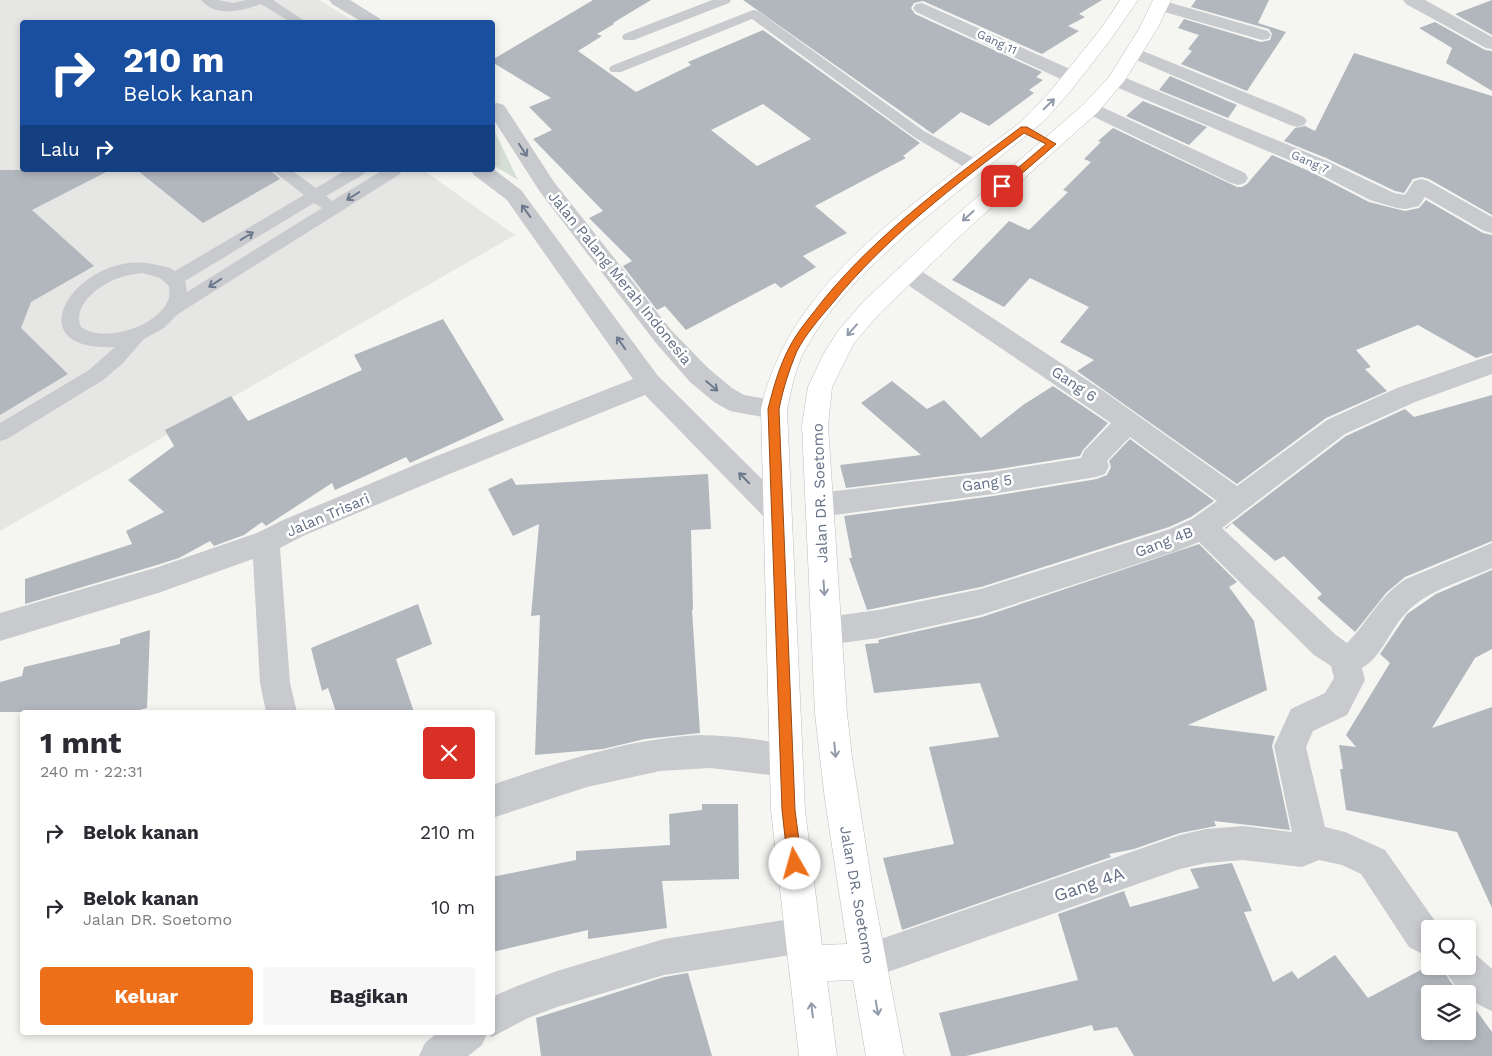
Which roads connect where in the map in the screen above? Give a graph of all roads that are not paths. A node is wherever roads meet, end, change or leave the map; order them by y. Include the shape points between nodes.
1 (208, 0) edge
2 (258, 0) edge
3 (264, 0) edge
4 (338, 0) edge
5 (724, 0) edge
6 (735, 0) edge
7 (1128, 0) edge
8 (1412, 0) edge
9 (1161, 3) edge
10 (922, 8) dead end
11 (753, 14) junction
12 (296, 20) edge
13 (370, 20) edge
14 (1262, 35) dead end
15 (629, 37) dead end
16 (1492, 44) edge
17 (1133, 52) junction
18 (616, 69) dead end
19 (1072, 77) junction
20 (1116, 80) junction
21 (1091, 108) junction
22 (495, 109) edge
23 (1297, 121) dead end
24 (1024, 129) junction
25 (1052, 144) junction
26 (975, 166) junction
27 (289, 172) edge
28 (355, 172) edge
29 (391, 172) edge
30 (484, 172) edge
31 (1238, 178) dead end
32 (315, 195) junction
33 (333, 208) junction
34 (1492, 226) edge
35 (590, 242) junction
36 (558, 255) junction
37 (907, 273) junction
38 (175, 280) junction
39 (172, 309) junction
40 (136, 336) junction
41 (1488, 371) edge
42 (649, 383) junction
43 (774, 409) junction
44 (1128, 422) junction
45 (0, 433) edge
46 (1238, 501) junction
47 (819, 505) junction
48 (778, 513) junction
49 (1202, 527) junction
50 (266, 542) junction
51 (1492, 555) edge
52 (0, 628) edge
53 (827, 631) junction
54 (1344, 658) junction
55 (282, 710) edge
56 (788, 761) junction
57 (495, 801) edge
58 (1311, 841) junction
59 (1421, 933) edge
60 (805, 950) junction
61 (868, 961) junction
62 (1472, 975) edge
63 (1492, 992) edge
64 (495, 1016) edge
65 (465, 1035) edge
66 (438, 1056) edge
67 (818, 1056) edge
68 (885, 1056) edge

1 - 2 lane via 216,6 232,9
3 - 12 lane
4 - 13 street
5 - 15 lane
6 - 11 lane
7 - 19 street via 1096,49
8 - 16 street
9 - 14 street
9 - 17 street, Jalan DR. Soetomo
10 - 19 street, Gang 11
11 - 18 lane
11 - 26 lane via 919,134
17 - 20 street, Jalan DR. Soetomo
17 - 23 street
24 -> 19 street via 1064,91
20 - 21 street, Jalan DR. Soetomo
20 - 34 street, Gang 7 via 1396,201 1412,202 1421,186
21 - 25 street, Jalan DR. Soetomo
21 - 31 street
22 -> 35 street, Jalan Palang Merah Indonesia
24 - 25 street
24 - 26 street
25 -> 37 street, Jalan DR. Soetomo via 989,196
26 - 43 street via 867,258 833,295 793,350 778,388
27 - 32 lane
28 - 32 lane
29 -> 33 lane
36 -> 30 street, Jalan Palang Merah Indonesia via 514,195
32 - 33 lane
38 -> 32 lane
33 -> 39 lane
35 - 36 street
35 -> 43 street, Jalan Palang Merah Indonesia via 699,375 739,404
42 -> 36 street, Jalan Palang Merah Indonesia
37 - 44 street, Gang 6
37 -> 47 street, Jalan DR. Soetomo via 846,337 820,387 815,425
38 - 39 lane via 179,288 178,298
38 - 40 lane via 168,273 150,268 114,272 87,288 71,308 69,319 72,328 90,340 104,342
39 - 40 lane via 151,328
40 - 45 lane via 96,375
41 - 46 street, Gang 4B via 1397,399 1336,427
48 -> 42 street, Jalan Palang Merah Indonesia
42 - 50 street, Jalan Trisari via 438,467
43 - 48 street
44 - 46 street, Gang 6
44 - 47 street, Gang 5 via 1093,459 1096,466
46 - 49 street, Gang 4B
47 -> 53 street, Jalan DR. Soetomo
48 - 56 street
49 - 53 street, Gang 4B via 1177,539 982,602
49 - 54 street via 1325,645
50 - 52 street, Jalan Trisari via 158,580
50 - 55 street via 276,683
51 - 54 street via 1416,588 1395,604 1358,655
53 -> 61 street, Jalan DR. Soetomo via 836,759
54 - 58 street via 1350,680 1336,704 1302,720 1290,746
56 - 57 street via 713,752 677,753 608,765
56 - 60 street via 788,810
58 - 59 street via 1345,849 1373,862
58 - 61 street, Gang 4A via 1302,850 1236,843 1180,852
60 - 61 street
60 - 64 street via 664,957 557,989
67 -> 60 street
61 -> 68 street, Jalan DR. Soetomo
62 - 63 street
65 - 66 street

